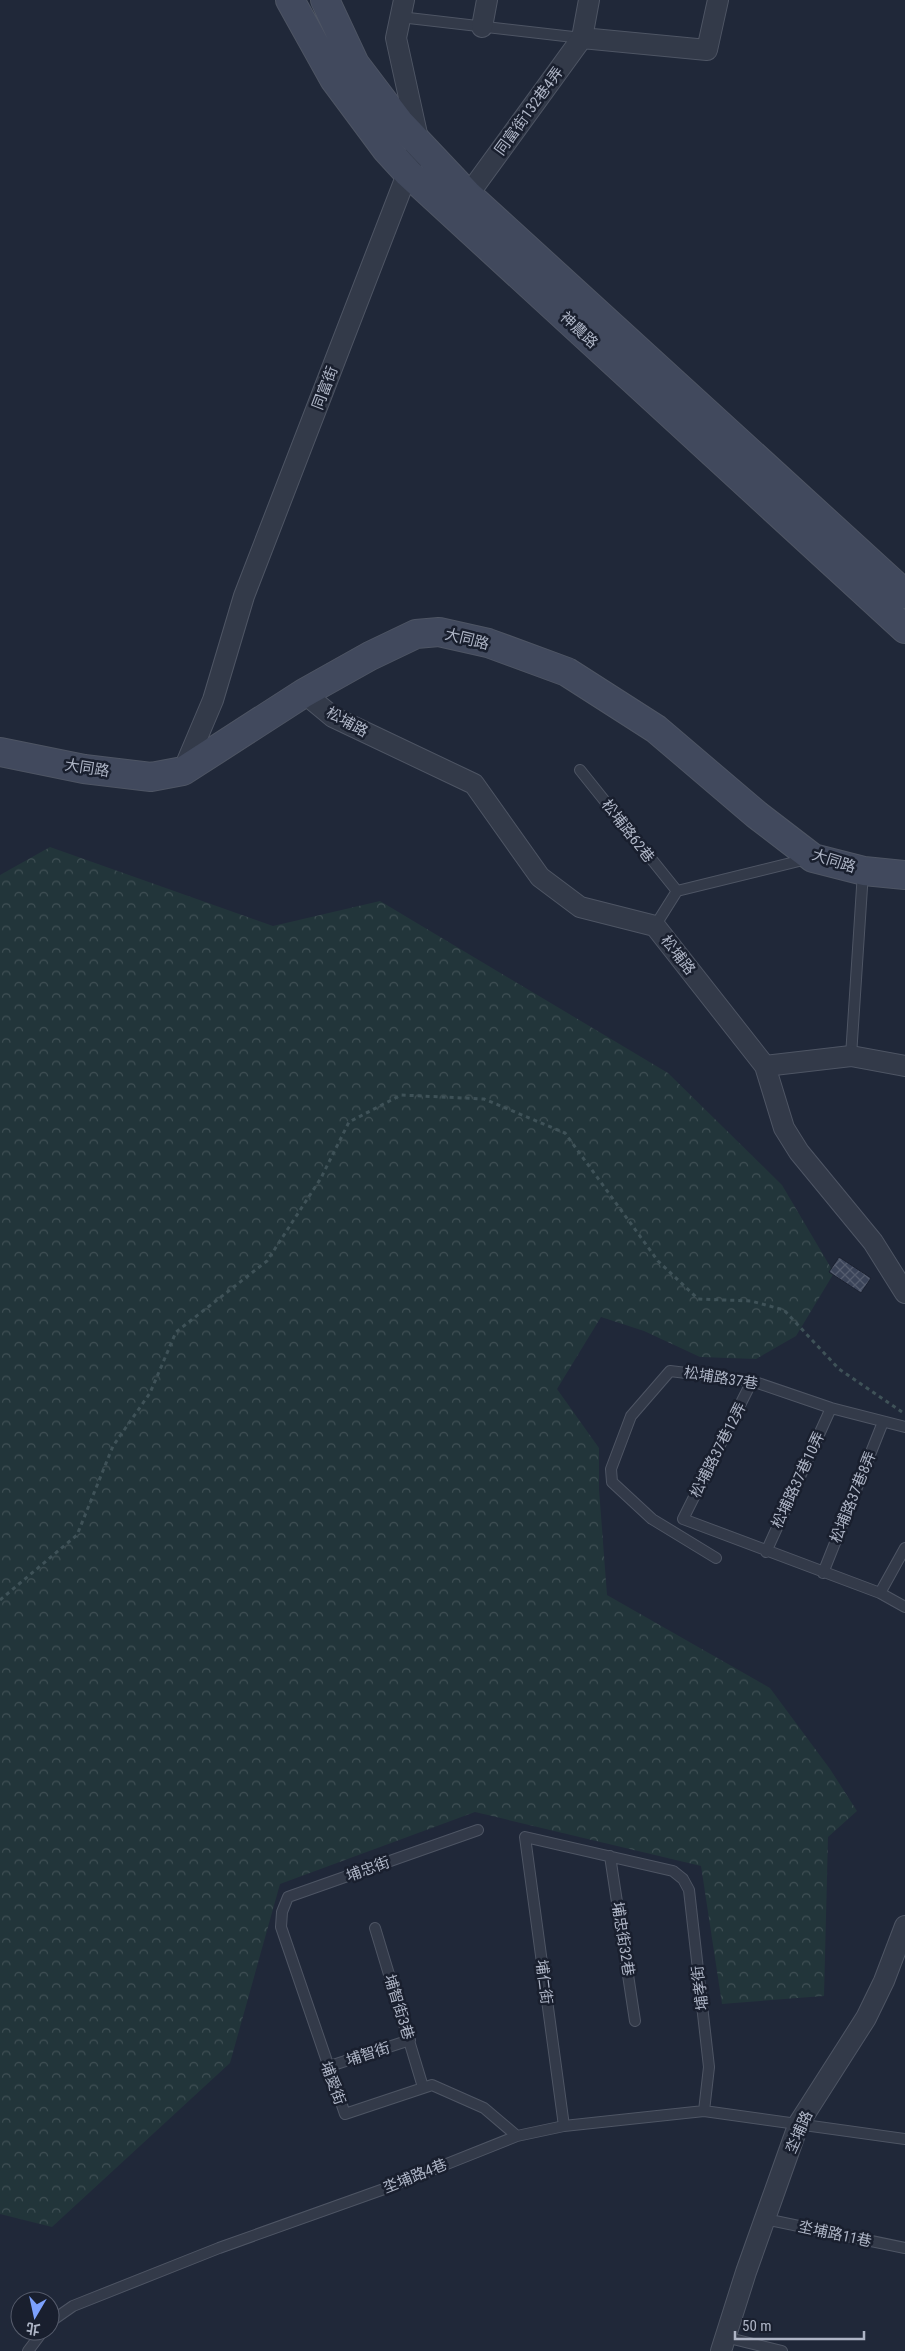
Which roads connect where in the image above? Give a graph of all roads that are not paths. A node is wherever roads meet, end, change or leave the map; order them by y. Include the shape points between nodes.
1 (290, 0) edge
2 (325, 0) edge
3 (487, 0) edge
4 (589, 0) edge
5 (718, 0) edge
6 (402, 9) edge
7 (482, 27) junction
8 (582, 38) junction
9 (419, 143) junction
10 (408, 173) junction
11 (458, 203) junction
12 (905, 594) edge
13 (905, 629) edge
14 (304, 693) junction
15 (0, 752) edge
16 (580, 770) dead end
17 (182, 771) junction
18 (813, 858) junction
19 (864, 871) junction
20 (905, 875) edge
21 (676, 891) junction
22 (655, 926) junction
23 (851, 1056) junction
24 (765, 1066) junction
25 (905, 1066) edge
26 (903, 1283) edge
27 (752, 1380) junction
28 (831, 1408) junction
29 (883, 1422) junction
30 (905, 1427) edge
31 (905, 1548) edge
32 (766, 1552) junction
33 (716, 1558) dead end
34 (823, 1573) junction
35 (880, 1593) junction
36 (905, 1607) edge
37 (478, 1830) dead end
38 (610, 1856) junction
39 (905, 1926) edge
40 (281, 1927) joint
41 (375, 1928) dead end
42 (635, 2021) dead end
43 (410, 2040) junction
44 (327, 2067) junction
45 (423, 2088) junction
46 (704, 2111) junction
47 (799, 2124) junction
48 (564, 2126) junction
49 (517, 2136) junction
50 (905, 2139) edge
51 (765, 2220) junction
52 (905, 2248) edge
53 (60, 2315) edge
54 (723, 2344) edge
55 (782, 2351) edge

1 - 10 street, 神農路 via 334,79
2 - 9 street, 神農路 via 355,64
3 - 7 street
4 - 8 street, 同富街132巷4弄
5 - 8 street via 707,50
6 - 7 lane
6 - 9 street via 396,38
7 - 8 lane
8 - 11 street, 同富街132巷4弄
9 - 10 street, 同富街
9 - 11 street, 神農路
10 - 11 street, 神農路
10 - 17 street, 同富街 via 244,596 213,700
11 - 12 street, 神農路
11 - 13 street, 神農路
14 - 17 street, 大同路
14 - 18 street, 大同路 via 416,634 439,632 488,643 566,672 656,729
14 - 22 street, 松埔路 via 333,718 474,784 540,877 580,907
15 - 17 street, 大同路 via 84,770 151,777
16 - 21 lane, 松埔路62巷
18 - 19 street, 大同路
18 - 21 lane
19 - 20 street, 大同路
19 - 23 lane
21 - 22 lane
22 - 24 street, 松埔路
23 - 24 street
23 - 25 street
24 - 26 street, 松埔路 via 784,1128 799,1152
27 - 28 lane, 松埔路37巷
27 - 32 lane, 松埔路37巷12弄 via 683,1519
27 - 33 lane, 松埔路37巷 via 670,1371 631,1416 611,1469 612,1482 652,1518
28 - 29 lane, 松埔路37巷
28 - 32 lane, 松埔路37巷10弄
29 - 30 lane, 松埔路37巷
29 - 34 lane, 松埔路37巷8弄
31 - 35 lane
32 - 34 lane
34 - 35 lane
35 - 36 lane
37 - 40 lane, 埔忠街 via 288,1897
38 - 42 lane, 埔忠街32巷
38 - 46 lane, 埔孝街 via 673,1871 683,1878 689,1890 709,2066
38 - 48 lane, 埔仁街 via 525,1837
39 - 47 street, 坔埔路 via 866,2018
40 - 44 lane, 埔愛街
41 - 43 lane, 埔智街3巷
43 - 44 lane, 埔智街
43 - 45 lane, 埔智街3巷
44 - 45 lane, 埔愛街 via 344,2114
45 - 49 lane, 埔愛街 via 432,2085 484,2108
46 - 47 lane, 坔埔路4巷
46 - 48 lane, 坔埔路4巷
47 - 50 lane, 坔埔路4巷
47 - 51 street, 坔埔路
48 - 49 lane, 坔埔路4巷
49 - 53 lane, 坔埔路4巷 via 384,2189 219,2248 73,2306
51 - 52 lane, 坔埔路11巷
51 - 54 street, 坔埔路
54 - 55 lane

